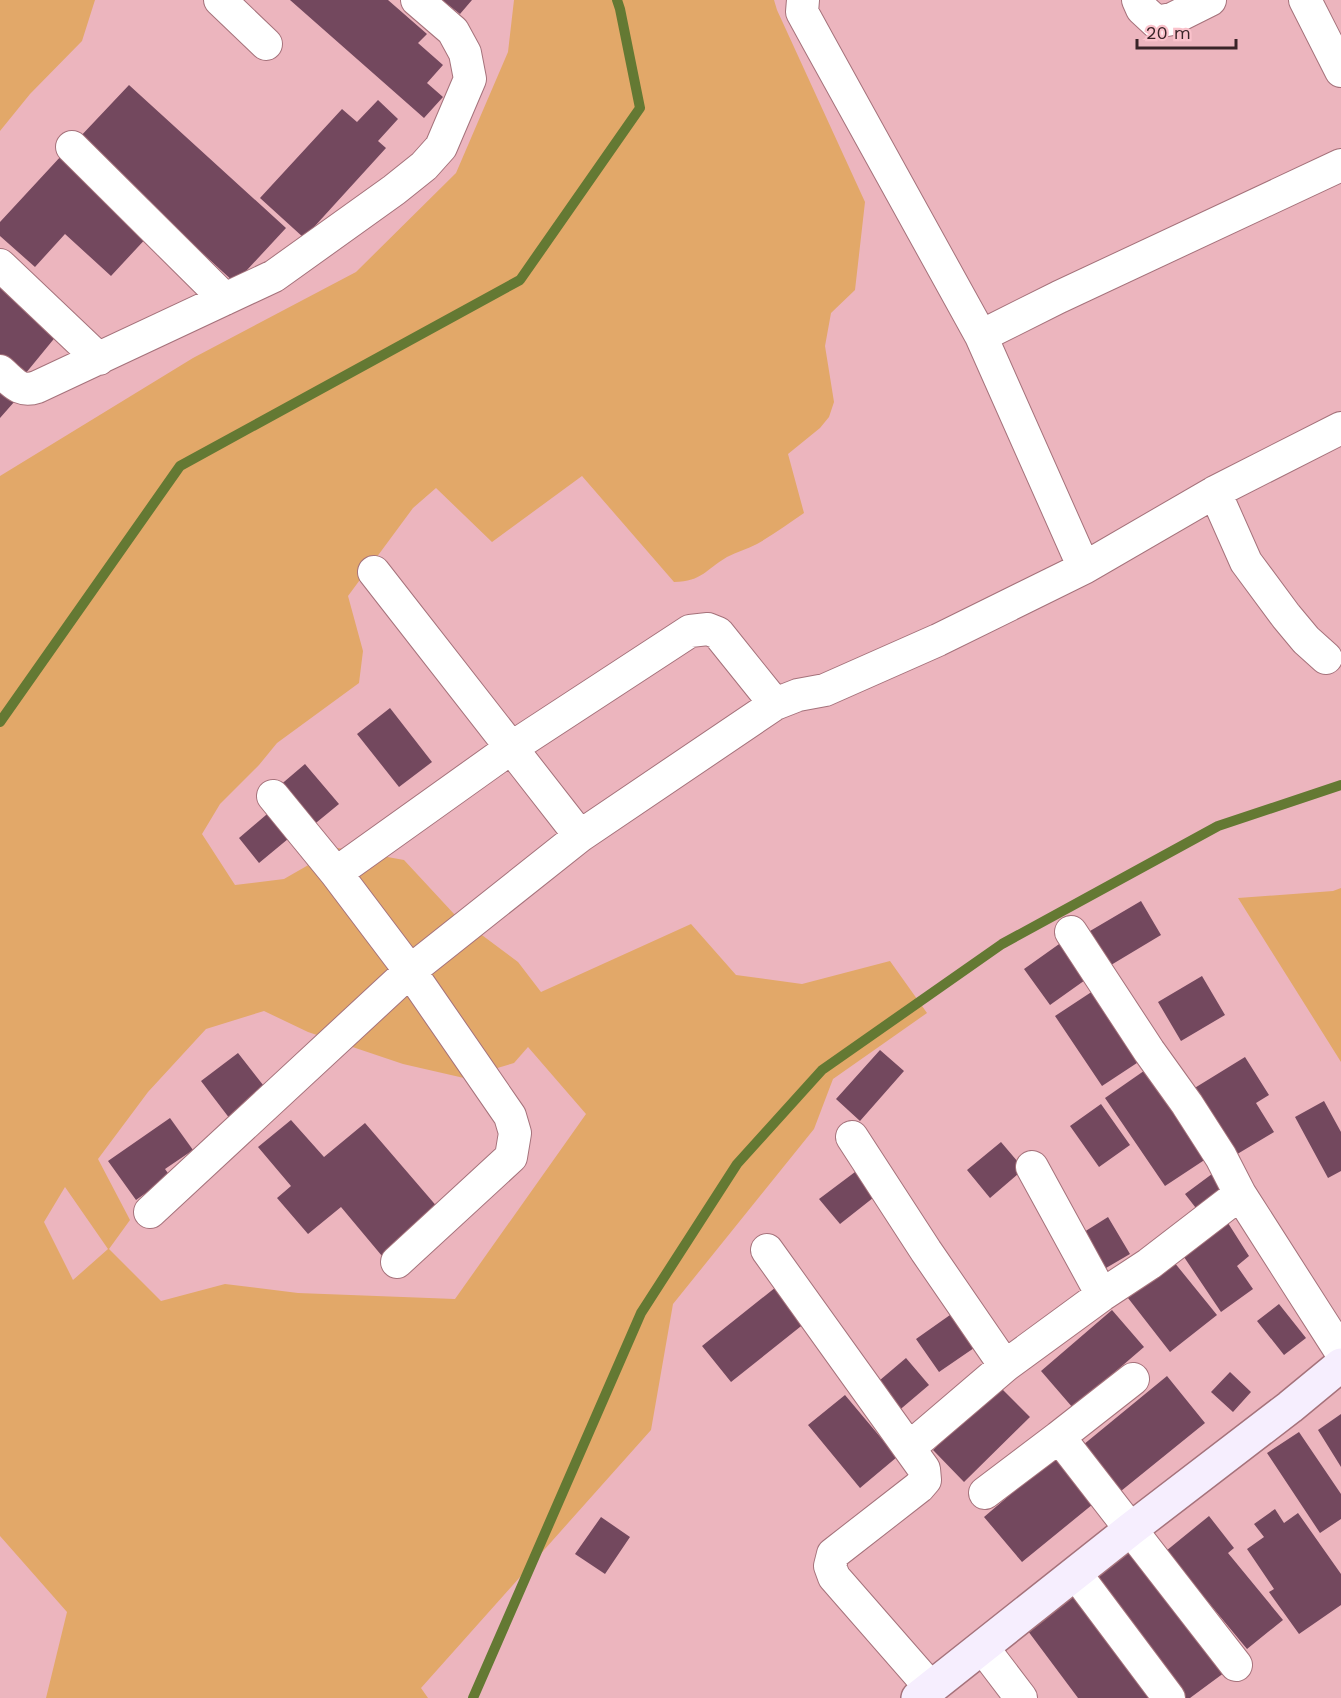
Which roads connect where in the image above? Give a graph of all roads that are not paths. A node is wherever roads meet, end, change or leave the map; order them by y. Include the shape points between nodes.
1 (220, 0) edge
2 (417, 0) edge
3 (803, 0) edge
4 (1138, 0) edge
5 (1210, 0) edge
6 (1305, 0) edge
7 (266, 44) dead end
8 (1341, 71) edge
9 (72, 147) dead end
10 (1341, 165) edge
11 (0, 264) edge
12 (225, 299) junction
13 (981, 336) junction
14 (99, 359) junction
15 (0, 371) edge
16 (1341, 428) edge
17 (1215, 492) junction
18 (1084, 568) junction
19 (374, 572) dead end
20 (1326, 658) dead end
21 (775, 704) junction
22 (511, 748) junction
23 (273, 796) dead end
24 (580, 836) junction
25 (336, 873) junction
26 (1071, 932) dead end
27 (410, 971) junction
28 (852, 1137) dead end
29 (1032, 1167) dead end
30 (1240, 1194) junction
31 (150, 1212) dead end
32 (767, 1250) dead end
33 (397, 1262) dead end
34 (1102, 1295) junction
35 (1341, 1352) edge
36 (1341, 1365) edge
37 (1005, 1366) junction
38 (1133, 1379) dead end
39 (1059, 1437) junction
40 (909, 1448) junction
41 (985, 1493) dead end
42 (1131, 1529) junction
43 (1076, 1574) junction
44 (983, 1648) junction
45 (1236, 1665) dead end
46 (925, 1693) edge
47 (1022, 1698) edge
48 (1169, 1698) edge

1 - 7 street
2 - 12 street via 453,31 465,53 470,79 441,147 394,190 274,276
3 - 13 street via 802,12
4 - 5 street via 1156,22 1172,19
6 - 8 street
9 - 12 street
10 - 13 street
11 - 14 street
12 - 14 street
13 - 18 street
14 - 15 street via 28,390 21,389
16 - 17 street
17 - 18 street
17 - 20 street via 1246,562 1306,640
18 - 21 street via 879,667 825,690
19 - 22 street
21 - 22 street via 718,633 708,629 690,631
21 - 24 street
22 - 24 street
22 - 25 street
23 - 25 street
24 - 27 street
25 - 27 street
26 - 30 street via 1187,1104
27 - 31 street
27 - 33 street via 510,1116 515,1133 511,1156
28 - 37 street
29 - 34 street
30 - 34 street
30 - 35 street
32 - 40 street
34 - 37 street
36 - 42 street
37 - 40 street
38 - 39 street
39 - 41 street
39 - 42 street
40 - 46 street via 924,1469 925,1479 833,1554 830,1566 834,1577
42 - 43 street
42 - 45 street
43 - 44 street
43 - 48 street
44 - 46 street
44 - 47 street

